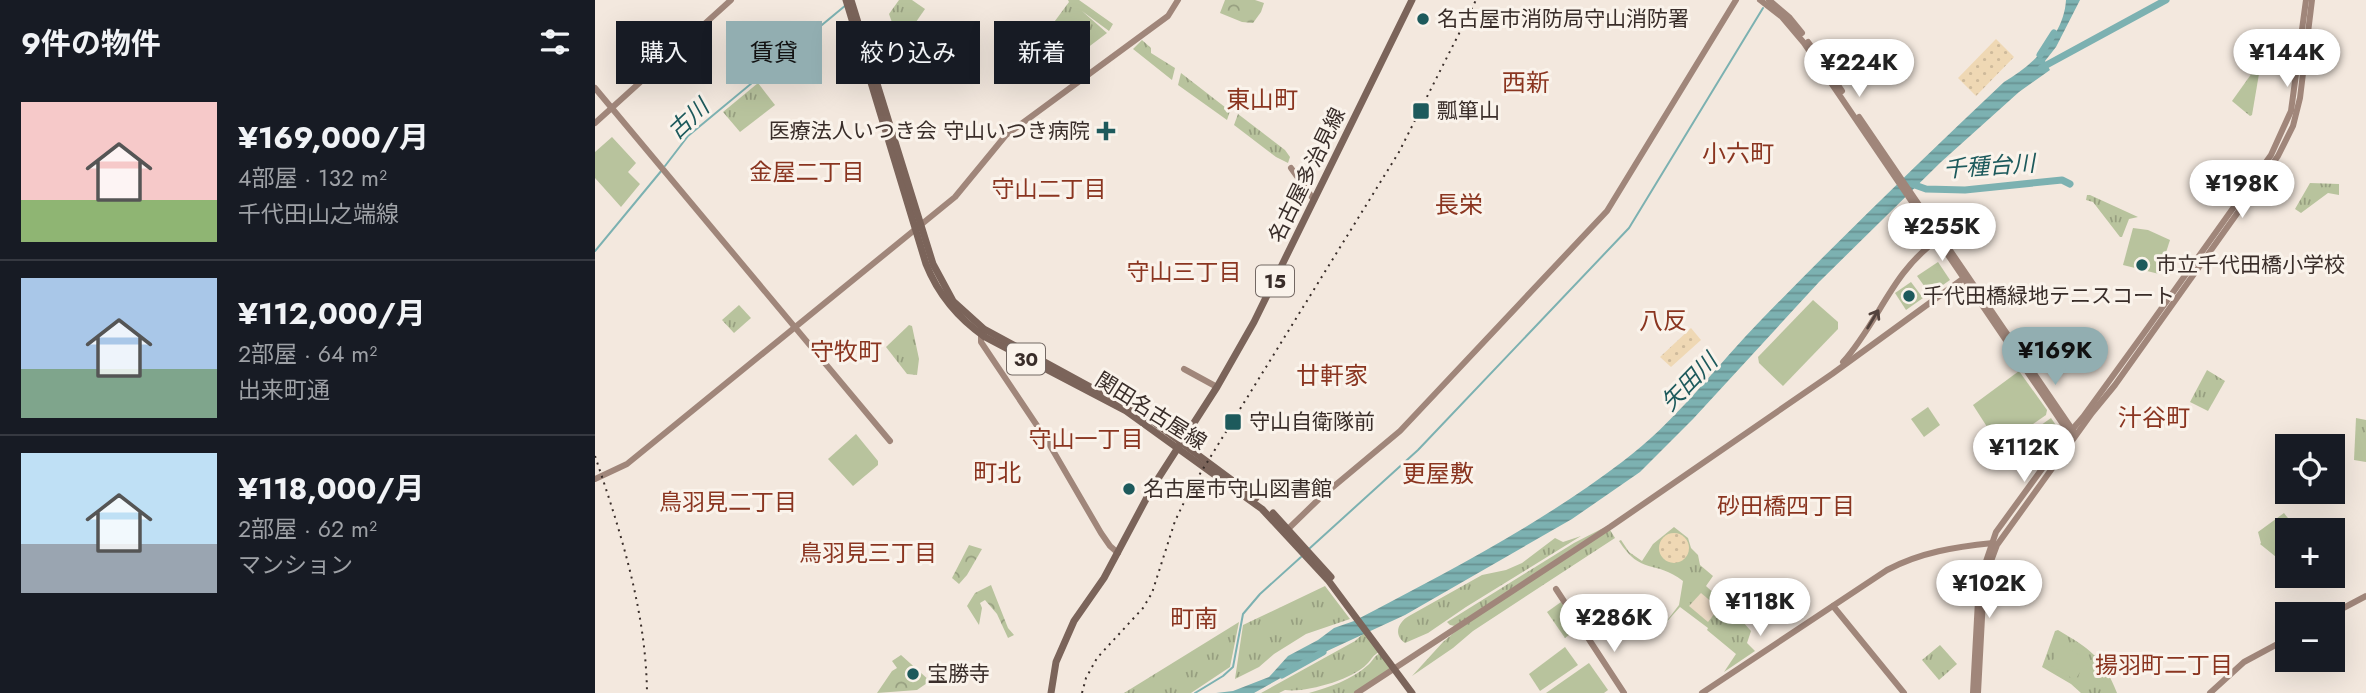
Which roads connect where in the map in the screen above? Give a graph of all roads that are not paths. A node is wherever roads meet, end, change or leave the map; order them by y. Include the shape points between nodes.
1 (731, 0) edge
2 (1178, 0) edge
3 (1412, 0) edge
4 (1736, 0) edge
5 (1760, 0) edge
6 (1769, 0) edge
7 (2306, 0) edge
8 (2312, 0) edge
9 (849, 3) edge
10 (1826, 71) junction
11 (595, 88) edge
12 (612, 108) junction
13 (595, 123) edge
14 (1291, 168) dead end
15 (1314, 200) junction
16 (918, 229) junction
17 (1936, 235) junction
18 (1968, 280) junction
19 (795, 327) junction
20 (981, 334) junction
21 (1184, 369) dead end
22 (1832, 373) junction
23 (1217, 387) junction
24 (2070, 431) junction
25 (2075, 438) junction
26 (890, 441) dead end
27 (1180, 445) junction
28 (595, 479) edge
29 (1286, 530) junction
30 (1995, 543) junction
31 (1118, 553) junction
32 (1556, 589) dead end
33 (2366, 596) edge
34 (1833, 606) junction
35 (2345, 607) edge
36 (2275, 646) edge
37 (1397, 667) junction
38 (1051, 693) edge
39 (1357, 693) edge
40 (1412, 693) edge
41 (1418, 693) edge
42 (1623, 693) edge
43 (1702, 693) edge
44 (1904, 693) edge
45 (1976, 693) edge
46 (2210, 693) edge

1 - 12 street
2 - 16 street via 1168,16 1006,135 966,186
3 - 15 main road, 名古屋多治見線 / 15
4 - 29 street via 1607,211 1400,431
5 - 10 street via 1782,17
6 - 10 street via 1789,17
7 - 24 street via 2291,111 2278,142 2254,182
8 - 25 street via 2300,99 2278,156
9 - 16 main road, 関田名古屋線 / 30
10 - 17 street
10 - 17 street
11 - 12 street
12 - 13 street
12 - 19 street
14 - 15 street
15 - 23 main road, 名古屋多治見線 / 15
16 - 19 street
16 - 20 main road, 関田名古屋線 / 30 via 935,283 950,305
16 - 27 main road, 関田名古屋線 / 30 via 946,291 979,325 1129,407
17 - 18 street
22 -> 17 street via 1860,340 1892,286
18 - 22 street
18 - 24 street
19 - 26 street
19 - 28 street via 627,464
20 - 27 main road, 関田名古屋線 / 30
20 - 31 street via 981,342
21 - 23 street
22 - 37 street
23 - 27 main road, 名古屋多治見線 / 15
24 - 25 street
24 - 30 street via 1996,533
25 - 30 street
27 - 29 main road, 関田名古屋線 / 30
27 - 31 main road, 名古屋多治見線 / 15
29 - 37 main road, 関田名古屋線 / 30 via 1321,564
30 - 34 street via 1918,555
30 - 45 street via 1979,582
31 - 38 main road, 名古屋多治見線 / 15 via 1072,624 1056,662
32 - 42 street
33 - 35 street
34 - 43 street
34 - 44 street
36 - 46 street via 2245,662
37 - 39 street
37 - 40 main road, 関田名古屋線 / 30
37 - 41 main road, 関田名古屋線 / 30

